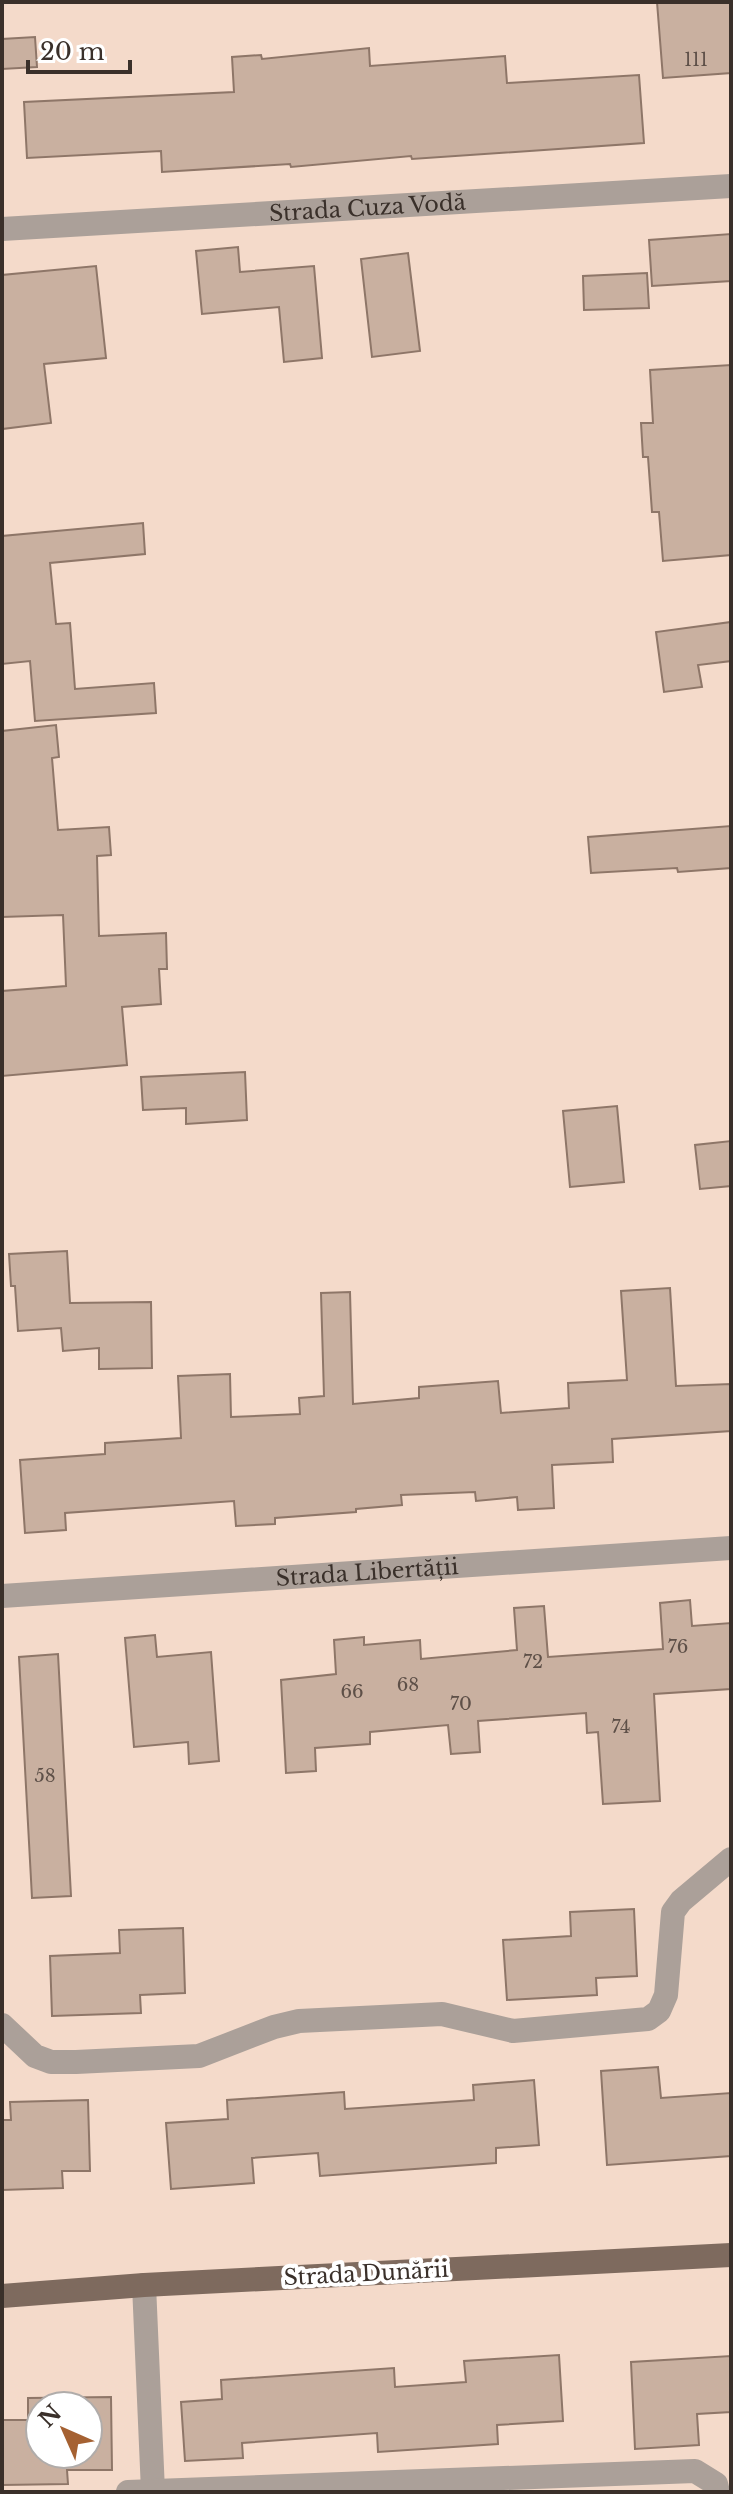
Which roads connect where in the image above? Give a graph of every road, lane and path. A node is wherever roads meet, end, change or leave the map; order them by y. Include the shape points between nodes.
1 (731, 186) edge
2 (2, 229) edge
3 (731, 1548) edge
4 (2, 1596) edge
5 (731, 1859) edge
6 (2, 2025) edge
7 (731, 2255) edge
8 (144, 2285) junction
9 (2, 2296) edge
10 (141, 2491) edge
11 (718, 2492) edge

1 - 2 street, Strada Cuza Vodă
3 - 4 street, Strada Libertății
5 - 6 street via 673,1912 666,1995 648,2019 513,2031 442,2014 299,2021 199,2056 76,2062 35,2056
7 - 8 main road, Strada Dunării
8 - 9 main road, Strada Dunării
8 - 10 street
10 - 11 street via 695,2471 716,2484

